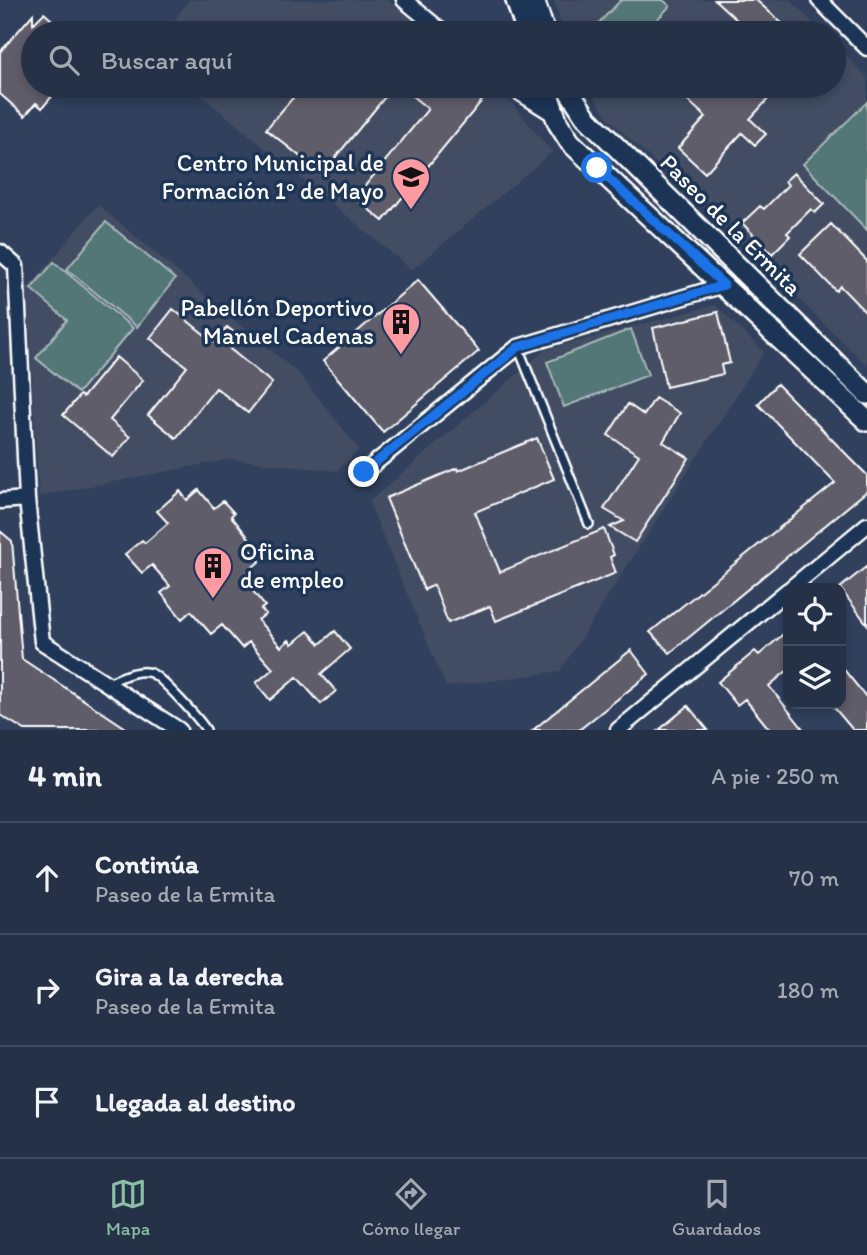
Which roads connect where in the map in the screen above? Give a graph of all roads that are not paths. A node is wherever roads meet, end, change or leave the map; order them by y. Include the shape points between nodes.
1 (404, 0) edge
2 (516, 0) edge
3 (534, 0) edge
4 (820, 0) edge
5 (429, 21) edge
6 (523, 21) edge
7 (541, 21) edge
8 (841, 21) edge
9 (846, 27) edge
10 (867, 48) edge
11 (528, 98) edge
12 (549, 98) edge
13 (574, 98) edge
14 (555, 115) junction
15 (0, 252) edge
16 (724, 285) junction
17 (518, 347) junction
18 (867, 394) edge
19 (867, 421) edge
20 (364, 472) dead end
21 (27, 499) junction
22 (0, 501) edge
23 (589, 524) dead end
24 (867, 525) edge
25 (796, 583) edge
26 (783, 594) edge
27 (106, 683) junction
28 (170, 727) edge
29 (206, 730) edge
30 (618, 730) edge

1 - 5 street
2 - 6 main road
3 - 7 main road
4 - 8 street
9 - 10 street
11 - 14 street
12 - 14 main road, Paseo de la Ermita
13 - 18 main road, Paseo de la Ermita via 586,117
14 - 16 main road, Paseo de la Ermita via 570,142
15 - 21 street via 16,266
16 - 17 street, Paseo de la Ermita
16 - 19 main road, Paseo de la Ermita
17 - 20 street, Paseo de la Ermita
17 - 23 lane
21 - 22 street
21 - 27 street via 42,642
24 - 25 street
26 - 30 street
27 - 28 street
27 - 29 lane via 150,672

